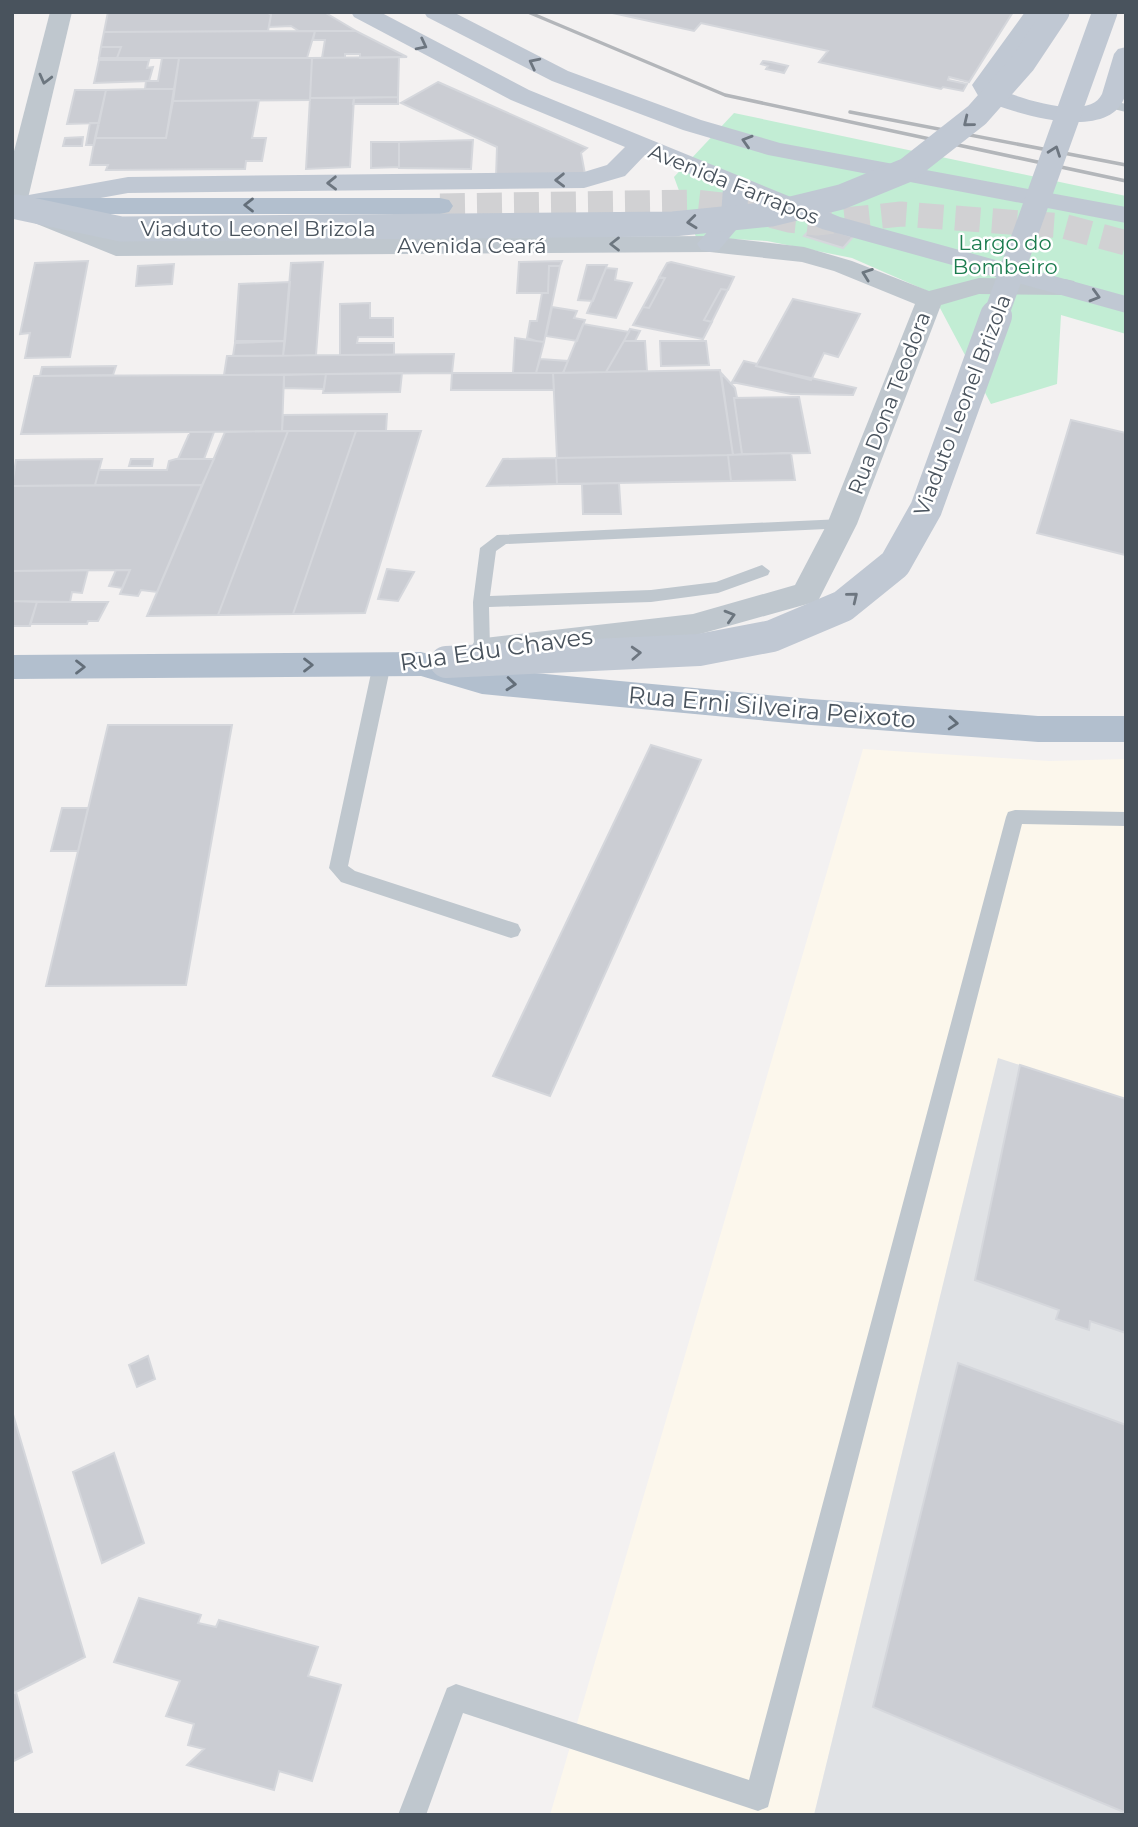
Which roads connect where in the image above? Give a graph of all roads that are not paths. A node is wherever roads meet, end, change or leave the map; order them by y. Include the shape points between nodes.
1 (61, 12) edge
2 (362, 12) edge
3 (435, 12) edge
4 (1037, 12) edge
5 (1057, 12) edge
6 (1105, 12) edge
7 (1126, 54) edge
8 (1117, 106) edge
9 (639, 146) junction
10 (736, 185) junction
11 (440, 206) tunnel mouth
12 (14, 207) edge
13 (1126, 215) edge
14 (710, 244) junction
15 (1065, 287) junction
16 (930, 300) junction
17 (1126, 305) edge
18 (842, 524) junction
19 (762, 571) dead end
20 (807, 593) joint
21 (481, 602) junction
22 (482, 648) junction
23 (433, 663) junction
24 (382, 664) junction
25 (12, 667) edge
26 (1126, 729) edge
27 (1126, 819) edge
28 (511, 930) dead end
29 (412, 1815) edge

1 -> 12 street
2 -> 9 main road, Avenida Farrapos via 520,95
13 -> 3 main road, Avenida Farrapos via 777,150 692,125 560,76
4 - 8 main road via 984,85 988,93 1012,104 1074,115
5 -> 12 main road, Viaduto Leonel Brizola, bridge via 1023,63 977,115 906,170 841,197 771,214 673,224 121,229
23 -> 6 main road, Viaduto Leonel Brizola, bridge via 699,650 772,636 843,606 895,564 926,509
7 - 8 main road
9 - 10 main road, Avenida Farrapos
9 -> 12 main road via 626,165 584,180 128,185
10 - 14 main road via 734,217
10 - 15 main road, Avenida Farrapos via 831,223
11 -> 12 main road, Avenida Ceará
14 -> 12 street, Avenida Ceará via 116,248
16 -> 14 street, Avenida Ceará via 804,255
15 - 16 street, Rua Dona Teodora via 968,286
15 -> 17 main road, Avenida Farrapos
16 - 18 street, Rua Dona Teodora
18 - 20 street, Rua Dona Teodora
18 - 21 lane via 503,539 488,548
19 - 21 lane via 718,587 651,596
22 -> 20 street, Rua Edu Chaves via 693,625
21 - 22 lane
22 - 23 street, Rua Edu Chaves
23 - 24 main road, Rua Edu Chaves
23 -> 26 main road, Rua Erni Silveira Peixoto via 482,681 1038,729
25 -> 24 main road, Rua Edu Chaves
24 - 28 lane via 338,868 348,877
27 - 29 lane via 1015,817 758,1797 456,1697

